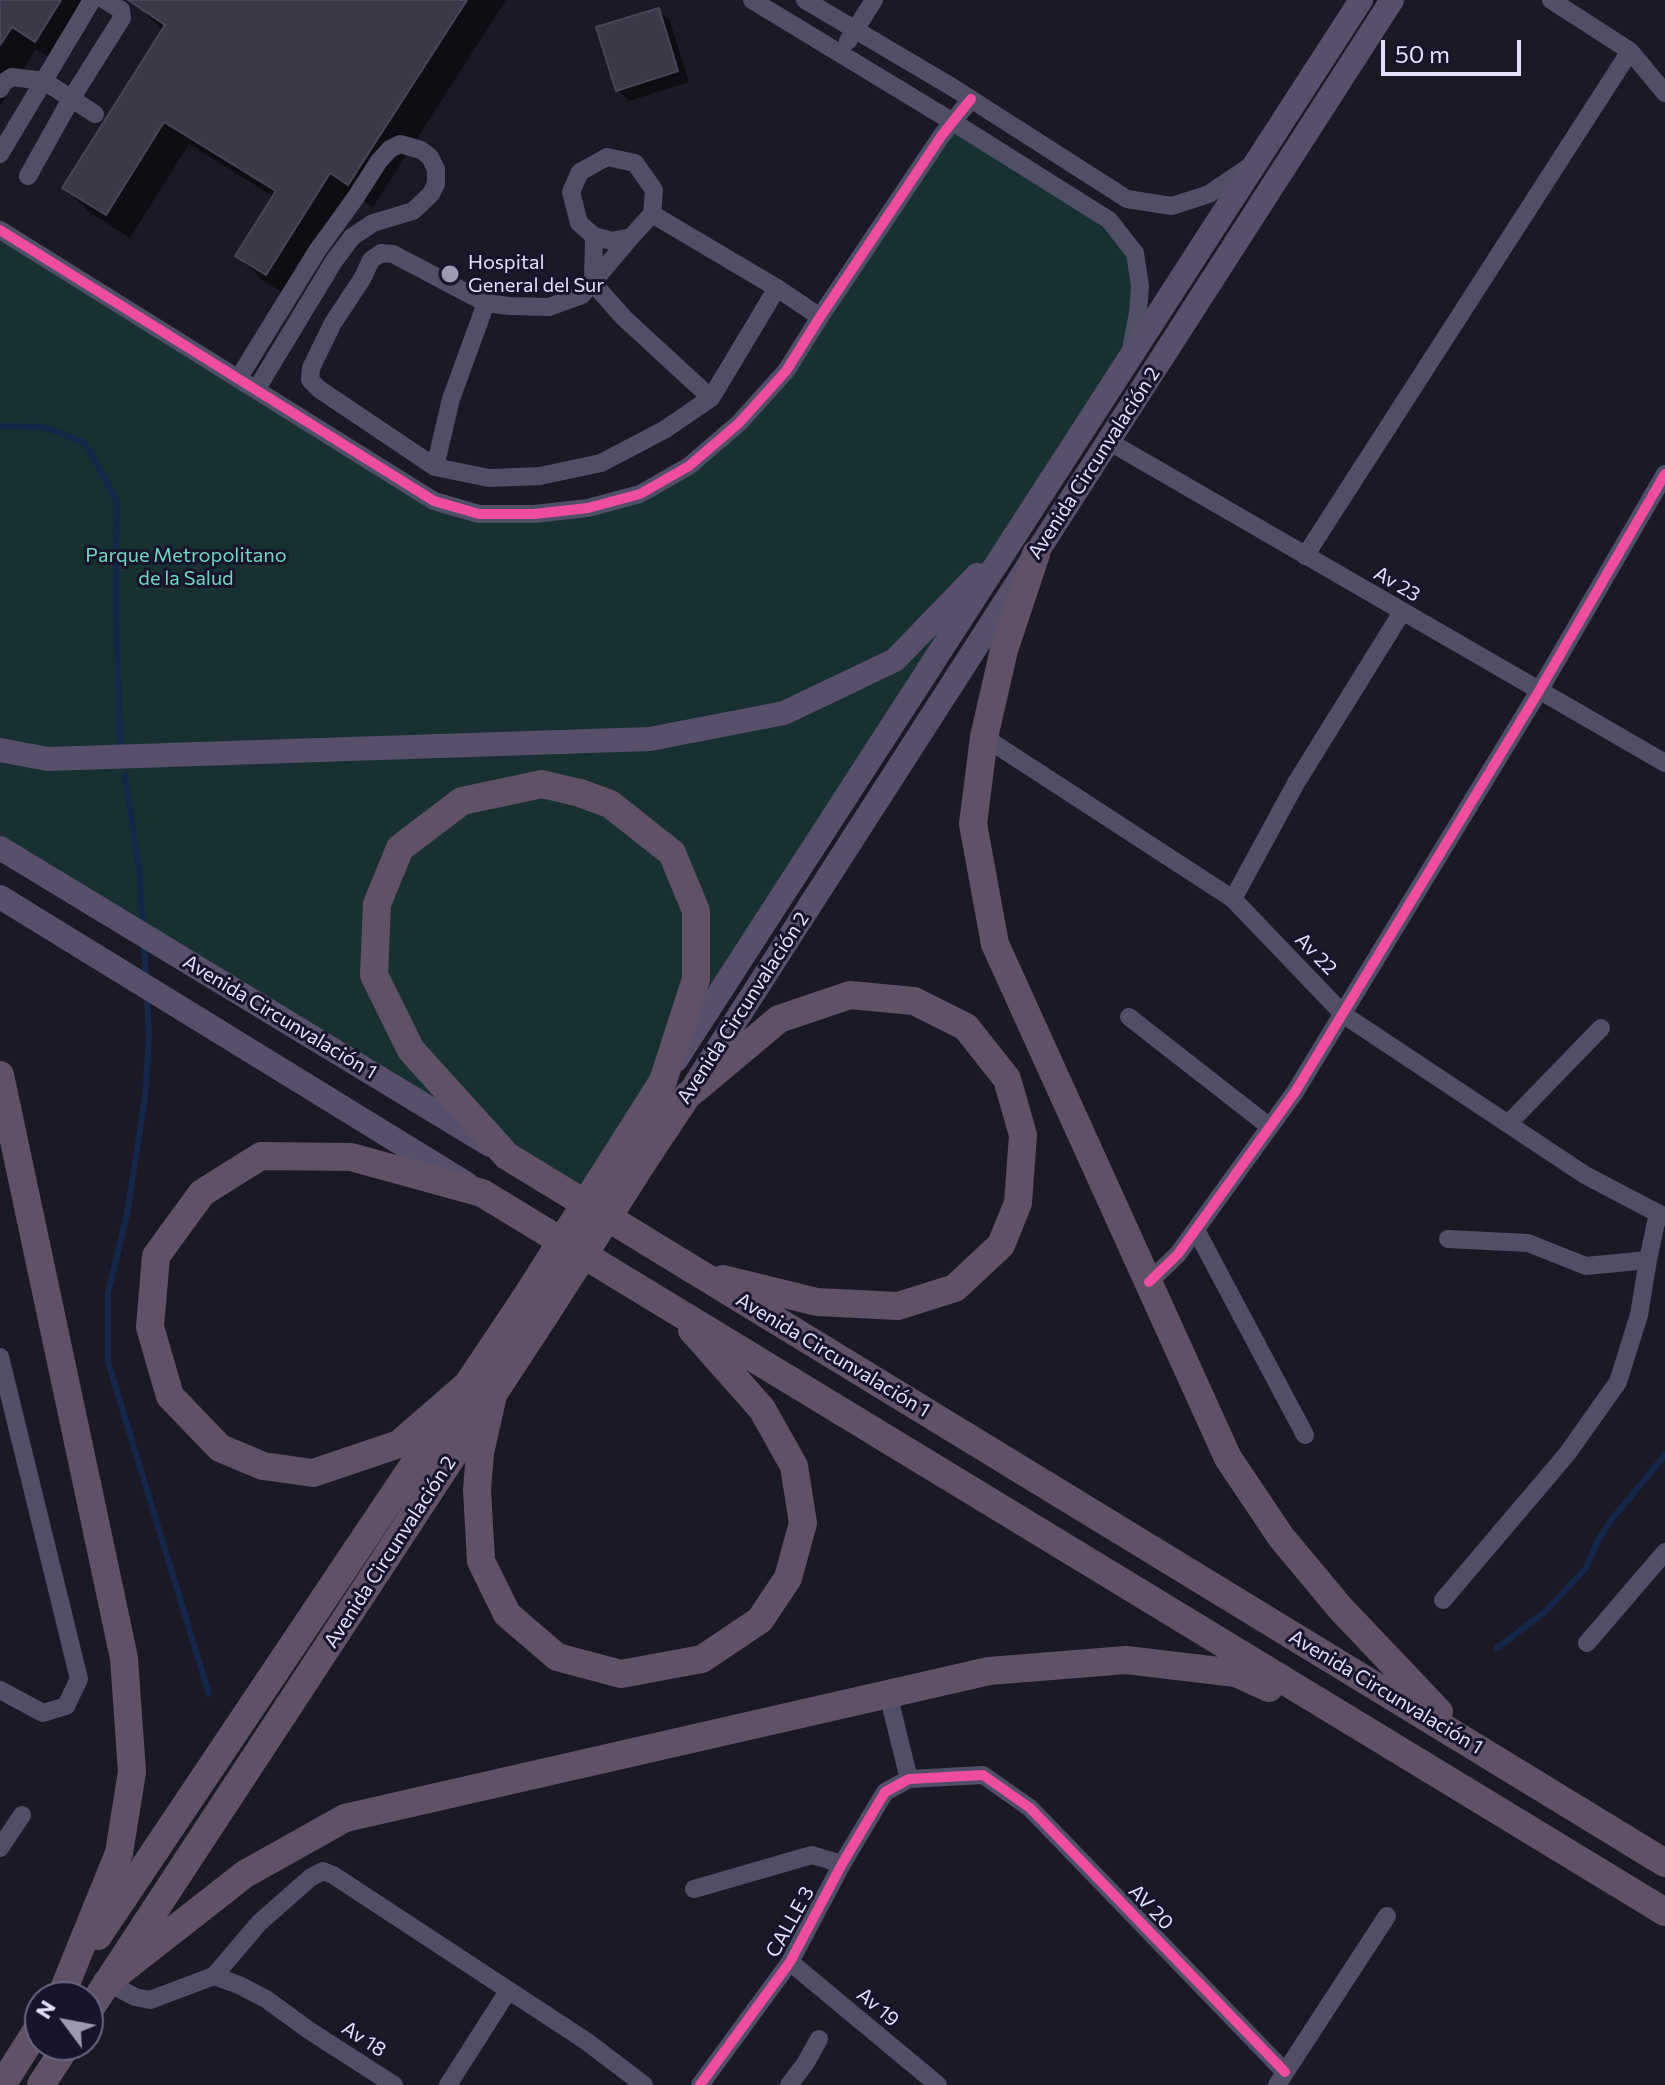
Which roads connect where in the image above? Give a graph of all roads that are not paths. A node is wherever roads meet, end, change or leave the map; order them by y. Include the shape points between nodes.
1 (92, 0) edge
2 (105, 0) edge
3 (752, 0) edge
4 (805, 0) edge
5 (874, 0) edge
6 (1361, 0) edge
7 (1392, 0) edge
8 (1551, 0) edge
9 (855, 31) junction
10 (1630, 51) junction
11 (840, 53) junction
12 (44, 81) junction
13 (0, 89) edge
14 (1665, 93) edge
15 (71, 99) junction
16 (971, 99) junction
17 (95, 114) dead end
18 (953, 122) junction
19 (0, 154) edge
20 (1255, 164) junction
21 (28, 176) dead end
22 (356, 197) junction
23 (652, 214) junction
24 (373, 223) junction
25 (0, 230) edge
26 (594, 236) junction
27 (631, 237) junction
28 (593, 283) junction
29 (777, 288) junction
30 (486, 303) junction
31 (820, 317) junction
32 (1129, 360) junction
33 (238, 379) junction
34 (256, 390) junction
35 (711, 398) junction
36 (1108, 441) junction
37 (435, 467) junction
38 (1665, 474) edge
39 (1025, 545) junction
40 (1305, 556) junction
41 (1402, 612) junction
42 (1539, 691) junction
43 (984, 737) junction
44 (0, 750) edge
45 (1665, 763) edge
46 (0, 848) edge
47 (0, 897) edge
48 (1233, 899) junction
49 (1344, 1015) junction
50 (1129, 1017) dead end
51 (1601, 1028) dead end
52 (0, 1075) edge
53 (675, 1088) junction
54 (1508, 1124) junction
55 (1270, 1127) junction
56 (507, 1156) junction
57 (482, 1193) junction
58 (1662, 1215) edge
59 (1196, 1230) junction
60 (1448, 1239) dead end
61 (1648, 1260) junction
62 (699, 1274) junction
63 (1149, 1282) junction
64 (673, 1309) junction
65 (0, 1357) edge
66 (481, 1389) junction
67 (1305, 1435) dead end
68 (1665, 1552) edge
69 (1443, 1600) dead end
70 (1587, 1643) dead end
71 (0, 1690) edge
72 (888, 1694) junction
73 (1370, 1731) junction
74 (1464, 1739) junction
75 (909, 1779) junction
76 (22, 1815) dead end
77 (0, 1848) edge
78 (1665, 1863) edge
79 (842, 1864) junction
80 (694, 1889) dead end
81 (1665, 1912) edge
82 (1387, 1916) dead end
83 (790, 1962) junction
84 (214, 1976) junction
85 (66, 1981) edge
86 (69, 1981) edge
87 (107, 1982) junction
88 (104, 1987) edge
89 (508, 1991) junction
90 (819, 2039) dead end
91 (24, 2050) edge
92 (57, 2061) edge
93 (1281, 2079) edge
94 (2, 2085) edge
95 (41, 2085) edge
96 (394, 2085) edge
97 (448, 2085) edge
98 (644, 2085) edge
99 (700, 2085) edge
100 (789, 2085) edge
101 (938, 2085) edge

1 - 12 street
2 - 15 street via 121,10 122,18
3 - 11 street
4 - 9 street
5 - 9 street
6 - 20 main road, Avenida Circunvalación 2
7 - 36 main road, Avenida Circunvalación 2
8 - 10 street
9 - 11 street
9 - 16 street
10 - 14 street
10 - 40 street
11 - 18 street
12 - 13 street via 12,77
12 - 15 street
12 - 19 street
15 - 17 street
15 - 21 street
16 - 18 street
16 - 20 street via 1127,199 1172,206 1209,194
18 - 31 street
18 - 32 street via 1109,220 1135,253 1140,286
20 - 32 main road, Avenida Circunvalación 2
22 - 24 street
22 - 24 street via 390,149 400,144 430,157 436,184 424,202 413,211
22 - 33 street
23 - 26 street via 654,190 635,163 607,157 580,172 571,192 579,223
23 - 27 street
23 - 29 street
24 - 34 street via 352,237 334,261
25 - 33 street
26 - 27 street via 612,241
26 - 28 street
27 - 28 street
28 - 30 street via 582,295 549,307
28 - 35 street
29 - 31 street
29 - 35 street
30 - 37 street via 451,399
30 - 37 street via 393,254 381,253 371,260 311,368 310,380 319,389
31 - 34 street via 786,371 739,423 689,466 640,494 588,508 479,514 434,501
32 - 39 main road, Avenida Circunvalación 2
33 - 34 street
35 - 37 street via 601,463 540,476 489,478
36 - 39 main road, Avenida Circunvalación 2
36 - 40 street, Av 23
38 - 42 street
39 - 43 highway
39 - 44 main road via 895,660 784,713 650,739 48,759
39 - 53 main road, Avenida Circunvalación 2
40 - 41 street, Av 23
41 - 42 street, Av 23
41 - 48 street via 1296,783
42 - 45 street, Av 23
42 - 49 street
43 - 48 street, Av 22
43 - 63 highway via 973,824 995,944
46 - 56 main road, Avenida Circunvalación 1
47 - 57 main road, Avenida Circunvalación 1
48 - 49 street, Av 22
49 - 54 street, Av 22
49 - 55 street
50 - 55 street
51 - 54 street
52 - 85 highway via 124,1658 132,1772 119,1853
53 - 56 highway via 696,979 696,911 672,853 610,804 580,793 542,784 462,801 400,848 377,904 374,975 411,1050
53 - 62 highway via 779,1019 850,995 914,1001 966,1027 1007,1079 1023,1135 1018,1203 1001,1245 955,1288 898,1306 817,1302
53 - 66 highway, Avenida Circunvalación 2, bridge
54 - 58 street, Av 22 via 1585,1175
55 - 59 street
56 - 62 highway, Avenida Circunvalación 1
57 - 64 highway, Avenida Circunvalación 1
57 - 66 highway via 351,1157 261,1156 202,1193 156,1256 150,1327 170,1396 220,1448 263,1466 313,1473 399,1444
58 - 61 street
59 - 63 street
59 - 67 street
60 - 61 street via 1528,1243 1586,1266
61 - 69 street via 1639,1315 1618,1382 1567,1454
62 - 74 highway, Avenida Circunvalación 1
63 - 74 highway via 1228,1458 1281,1537
64 - 66 highway via 762,1409 794,1466 803,1523 788,1578 760,1620 702,1659 621,1674 557,1657 507,1614 481,1561
64 - 73 highway, Avenida Circunvalación 1
65 - 71 street via 79,1679 66,1706 43,1713
66 - 86 highway, Avenida Circunvalación 2
66 - 87 highway, Avenida Circunvalación 2
68 - 70 street
72 - 73 highway via 989,1671 1126,1660 1236,1673
72 - 75 street
72 - 87 highway via 345,1818 245,1874
73 - 81 highway, Avenida Circunvalación 1
74 - 78 highway, Avenida Circunvalación 1
75 - 79 street, CALLE 3 via 885,1792
75 - 93 street, AV 20 via 983,1775 1030,1808
76 - 77 street
79 - 80 street via 812,1855
79 - 83 street, CALLE 3
82 - 93 street
83 - 99 street, CALLE 3
83 - 101 street, Av 19
84 - 87 street via 150,2000
84 - 89 street via 259,1923 323,1871
84 - 96 street, Av 18 via 266,1999
87 - 88 highway, Avenida Circunvalación 2
89 - 97 street
89 - 98 street
90 - 100 street
91 - 94 highway
92 - 95 highway

